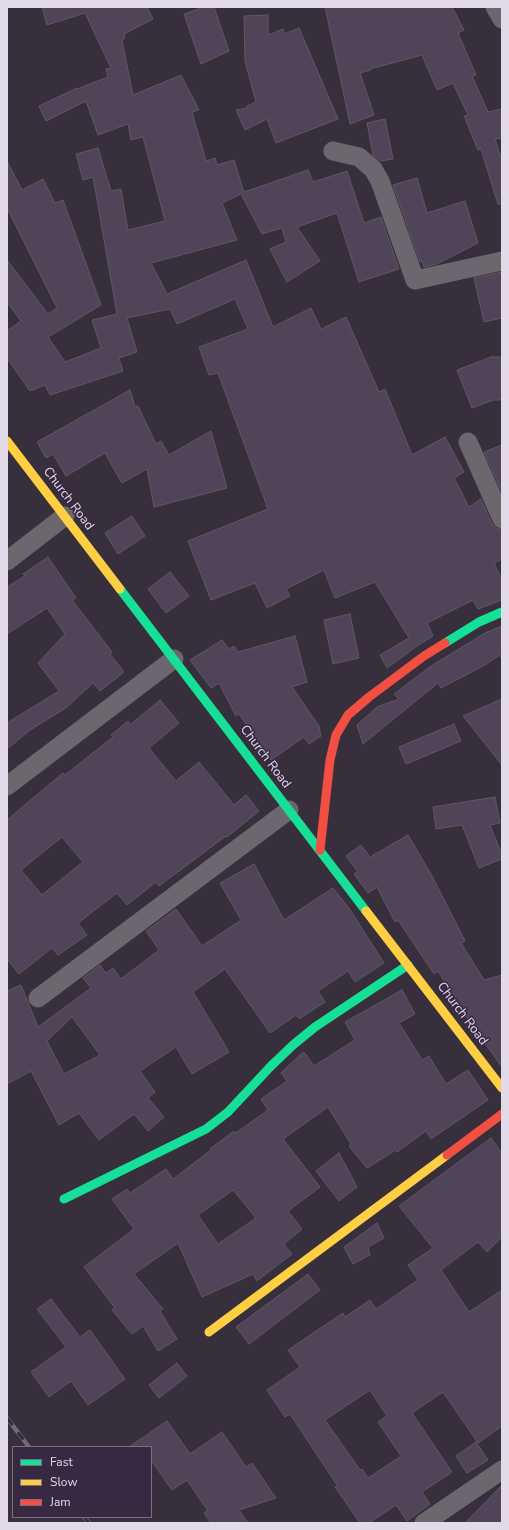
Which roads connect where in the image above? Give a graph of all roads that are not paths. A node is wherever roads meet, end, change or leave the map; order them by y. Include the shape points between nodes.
1 (495, 7) edge
2 (502, 19) edge
3 (333, 151) dead end
4 (502, 261) edge
5 (7, 441) edge
6 (468, 442) dead end
7 (65, 516) junction
8 (502, 519) edge
9 (7, 561) edge
10 (502, 612) edge
11 (174, 659) junction
12 (7, 786) edge
13 (289, 810) junction
14 (320, 850) junction
15 (408, 965) junction
16 (38, 998) dead end
17 (502, 1088) edge
18 (502, 1114) edge
19 (64, 1199) dead end
20 (209, 1332) dead end
21 (502, 1470) edge
22 (424, 1523) edge

1 - 2 street
3 - 4 street via 359,157 373,169 380,181 415,280
5 - 7 street, Church Road
6 - 8 street
7 - 9 street
7 - 11 street, Church Road
10 - 14 street via 479,622 424,656 348,715 336,735 330,760
11 - 12 street
11 - 13 street, Church Road
13 - 14 street, Church Road
13 - 16 street
14 - 15 street, Church Road
15 - 17 street, Church Road
15 - 19 street via 315,1026 271,1066 228,1112 206,1129
18 - 20 street
21 - 22 street

